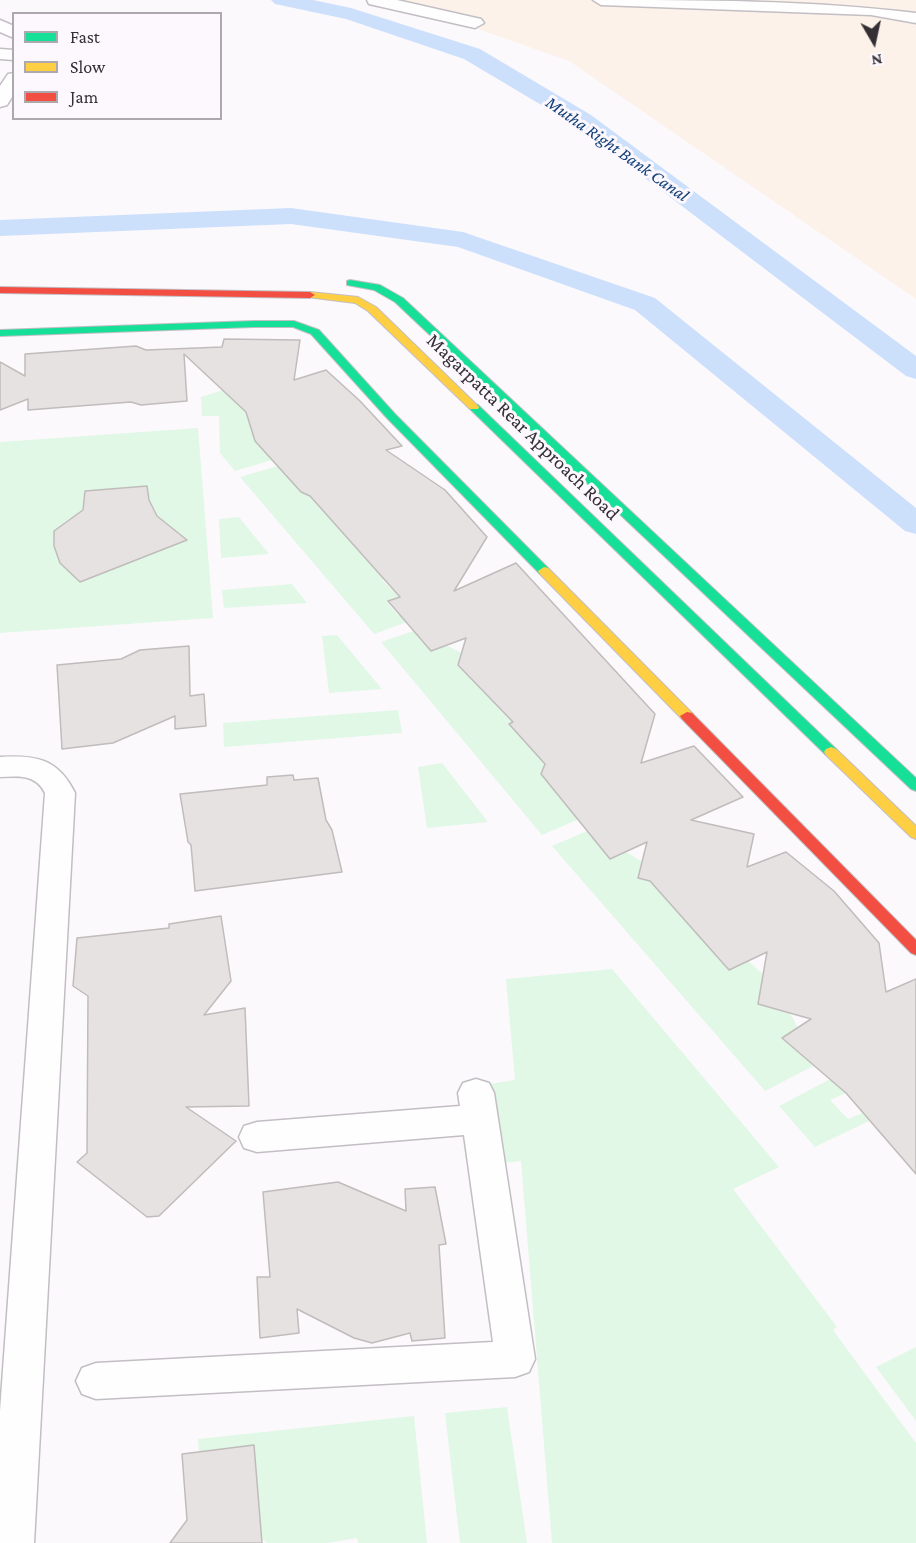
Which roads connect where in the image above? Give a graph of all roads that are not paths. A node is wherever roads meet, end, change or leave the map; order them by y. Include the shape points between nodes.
1 (375, 0) edge
2 (601, 0) edge
3 (875, 5) edge
4 (916, 18) edge
5 (475, 23) dead end
6 (12, 81) edge
7 (0, 100) edge
8 (331, 280) dead end
9 (0, 290) edge
10 (0, 333) edge
11 (0, 767) edge
12 (916, 786) edge
13 (916, 834) edge
14 (916, 949) edge
15 (257, 1137) dead end
16 (12, 1366) edge
17 (96, 1381) dead end
18 (12, 1543) edge

1 - 5 street
2 - 3 street
3 - 4 street
6 - 7 street
8 - 12 street, Magarpatta Rear Approach Road via 377,287 399,300
9 - 13 street, Magarpatta Rear Approach Road via 324,295 358,300 381,317
10 - 14 street via 254,324 294,324 315,332 391,416
11 - 16 street via 21,765 39,770 54,779 60,793
15 - 17 street via 478,1106 514,1359
16 - 18 street

